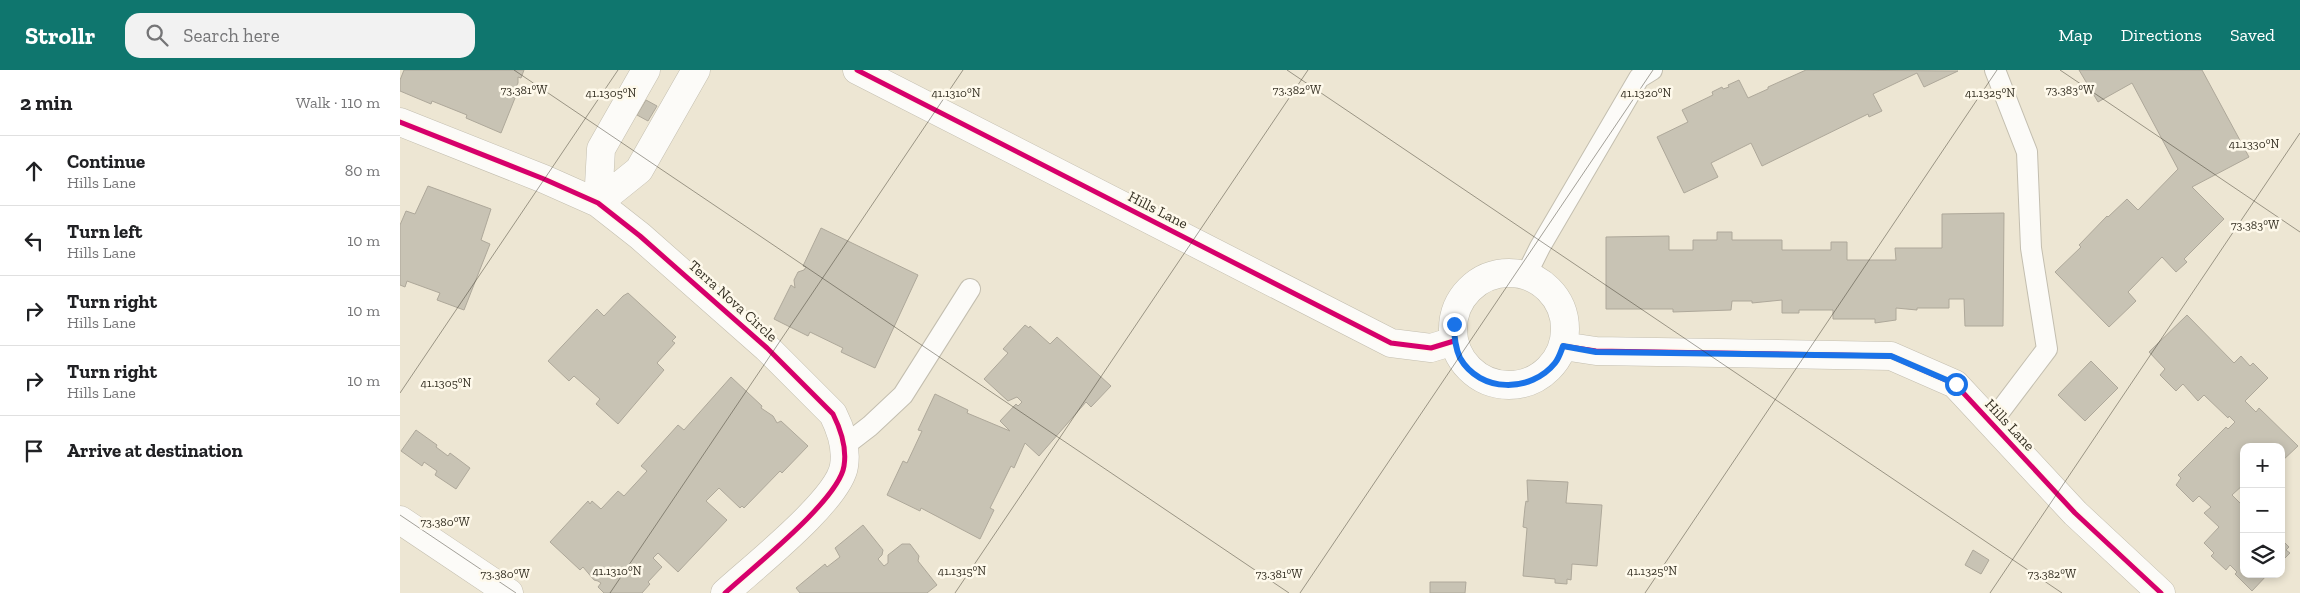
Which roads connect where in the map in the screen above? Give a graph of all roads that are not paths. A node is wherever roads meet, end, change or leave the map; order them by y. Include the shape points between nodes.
1 (646, 70) edge
2 (696, 70) edge
3 (857, 70) edge
4 (1652, 70) edge
5 (1994, 70) edge
6 (400, 122) edge
7 (598, 203) junction
8 (1526, 276) junction
9 (970, 289) dead end
10 (1454, 341) junction
11 (1563, 346) junction
12 (1991, 423) junction
13 (844, 446) junction
14 (400, 520) edge
15 (509, 593) edge
16 (725, 593) edge
17 (2161, 593) edge

1 - 7 street via 601,149
2 - 7 street via 639,170
3 - 10 street, Hills Lane via 1391,343 1431,348
4 - 8 lane via 1639,78
5 - 12 lane via 2026,152 2031,248 2047,349
6 - 7 street, Terra Nova Circle
7 - 13 street, Terra Nova Circle via 767,348 822,401 834,414
8 - 10 street via 1510,273 1493,275 1478,282 1457,308
8 - 11 street via 1541,283 1563,310 1566,328
9 - 13 lane via 903,396
10 - 11 street via 1461,358 1473,372 1488,382 1507,386 1525,384 1542,376 1556,362
11 - 12 street, Hills Lane via 1596,352 1891,356 1956,384
12 - 17 street, Hills Lane via 2075,513
13 - 16 street, Terra Nova Circle via 844,467 835,486 789,535
14 - 15 street

